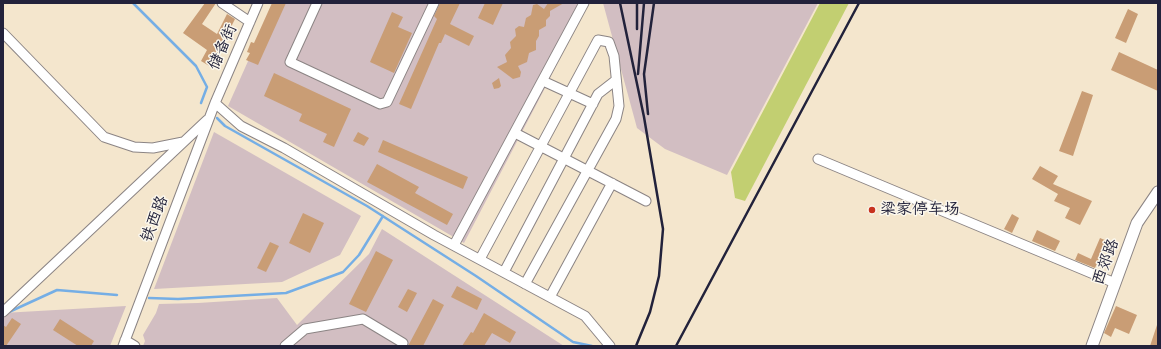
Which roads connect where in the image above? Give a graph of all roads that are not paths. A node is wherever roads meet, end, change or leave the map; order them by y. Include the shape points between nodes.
1 (222, 3) edge
2 (258, 3) edge
3 (317, 3) edge
4 (434, 3) edge
5 (584, 3) edge
6 (250, 22) junction
7 (3, 33) edge
8 (616, 80) junction
9 (543, 81) junction
10 (570, 94) junction
11 (215, 103) junction
12 (593, 104) junction
13 (209, 118) junction
14 (515, 133) junction
15 (184, 142) junction
16 (541, 147) junction
17 (564, 158) junction
18 (818, 159) dead end
19 (588, 171) junction
20 (612, 184) junction
21 (1158, 192) edge
22 (646, 201) dead end
23 (454, 245) junction
24 (480, 259) junction
25 (504, 272) junction
26 (1115, 283) junction
27 (525, 284) junction
28 (550, 297) junction
29 (3, 312) edge
30 (124, 343) edge
31 (403, 343) dead end
32 (609, 345) edge
33 (136, 346) edge
34 (285, 346) edge
35 (1092, 346) edge

1 - 6 street
2 - 6 street, 储备街
3 - 4 street via 290,62 380,104 387,102
5 - 9 street
6 - 11 street, 储备街
7 - 15 street via 104,136 134,147 153,148
8 - 10 street via 614,56 609,42 598,40
8 - 12 street via 598,94
8 - 19 street via 620,106 616,120
9 - 10 street
9 - 14 street
10 - 12 street
10 - 16 street
11 - 13 street, 铁西路
11 - 23 street via 241,126
12 - 17 street
13 - 15 street
13 - 30 street, 铁西路
14 - 16 street
14 - 23 street
15 - 29 street
16 - 17 street
16 - 24 street
17 - 19 street
17 - 25 street
18 - 26 street
19 - 20 street
19 - 27 street
20 - 22 street
20 - 28 street
21 - 26 main road, 西郊路 via 1137,223
23 - 24 street
24 - 25 street
25 - 27 street
26 - 35 main road, 西郊路
27 - 28 street
28 - 32 street via 585,316
30 - 33 street
31 - 34 street via 363,319 305,329

